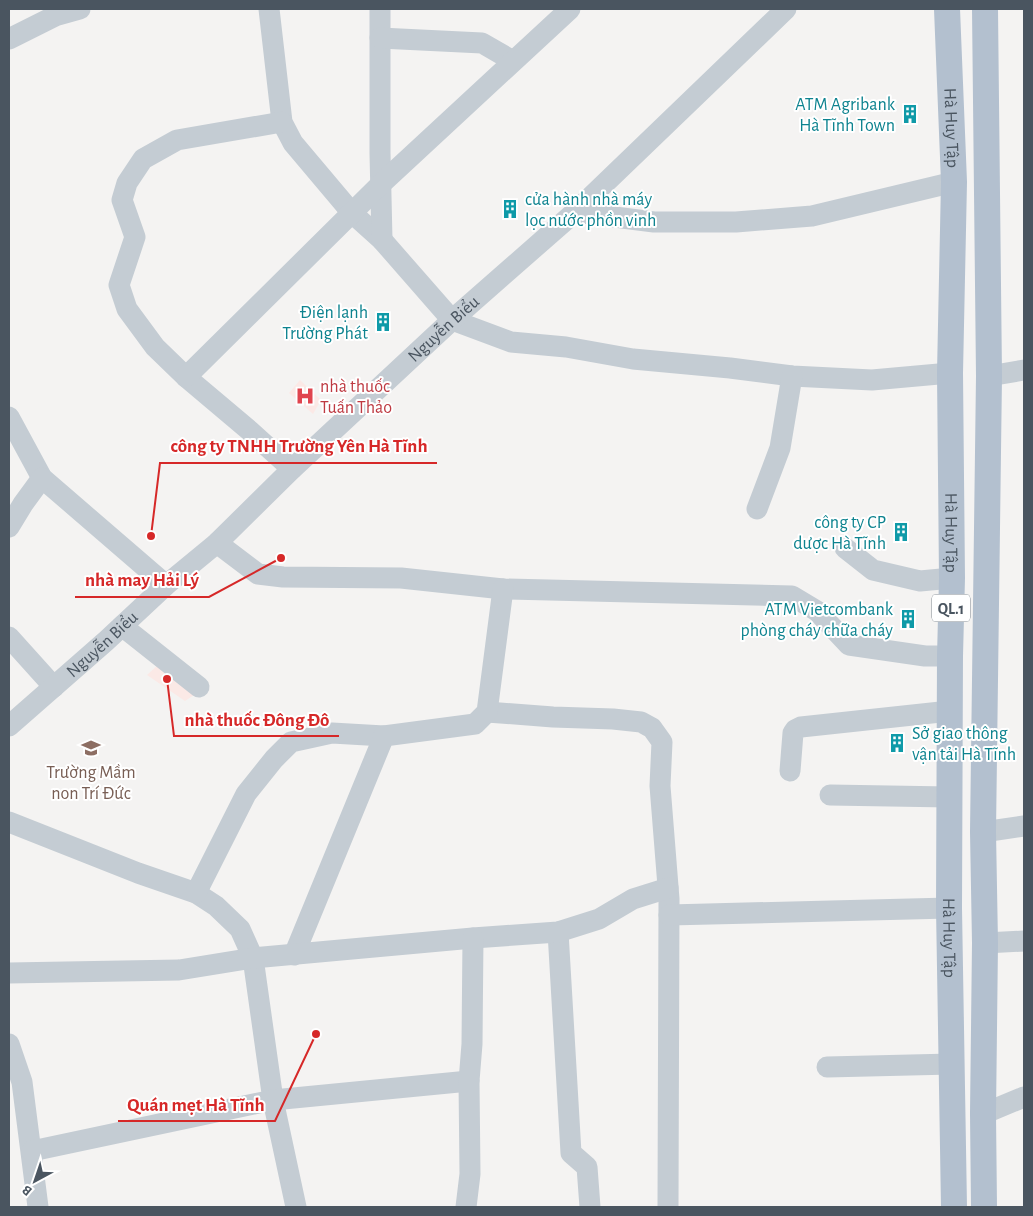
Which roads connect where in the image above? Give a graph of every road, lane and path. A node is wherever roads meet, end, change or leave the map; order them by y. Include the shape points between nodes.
1 (80, 9) edge
2 (269, 9) edge
3 (380, 9) edge
4 (570, 9) edge
5 (786, 9) edge
6 (947, 9) edge
7 (985, 9) edge
8 (380, 38) junction
9 (9, 39) edge
10 (513, 61) junction
11 (282, 122) junction
12 (954, 182) junction
13 (381, 184) junction
14 (575, 212) junction
15 (352, 213) junction
16 (382, 240) junction
17 (452, 320) junction
18 (1024, 370) edge
19 (950, 373) junction
20 (792, 376) junction
21 (989, 376) junction
22 (186, 377) junction
23 (9, 417) edge
24 (292, 469) junction
25 (42, 478) junction
26 (757, 509) dead end
27 (9, 527) edge
28 (217, 543) junction
29 (845, 548) dead end
30 (952, 578) junction
31 (166, 585) junction
32 (502, 589) junction
33 (122, 626) junction
34 (9, 637) edge
35 (950, 656) junction
36 (54, 687) junction
37 (199, 687) dead end
38 (950, 711) junction
39 (487, 712) junction
40 (9, 726) edge
41 (384, 736) junction
42 (790, 771) dead end
43 (830, 795) dead end
44 (950, 797) junction
45 (9, 822) edge
46 (1024, 826) edge
47 (983, 832) junction
48 (668, 888) junction
49 (196, 893) junction
50 (949, 908) junction
51 (669, 915) junction
52 (558, 932) junction
53 (472, 938) junction
54 (1024, 941) edge
55 (985, 943) junction
56 (294, 955) junction
57 (253, 958) junction
58 (9, 973) edge
59 (9, 1044) edge
60 (952, 1064) junction
61 (827, 1067) dead end
62 (469, 1081) junction
63 (1024, 1097) edge
64 (273, 1100) junction
65 (983, 1114) junction
66 (32, 1151) junction
67 (38, 1207) edge
68 (296, 1207) edge
69 (466, 1207) edge
70 (590, 1207) edge
71 (668, 1207) edge
72 (954, 1207) edge
73 (984, 1207) edge

1 - 9 street via 55,16
2 - 11 street
3 - 8 street
4 - 10 street
5 - 14 street, Nguyễn Biểu
6 - 12 main road, Hà Huy Tập / QL.1
7 - 21 main road, Hà Huy Tập / QL.1
8 - 10 street via 482,43
8 - 13 street
10 - 13 street
11 - 15 street via 293,143
11 - 22 street via 177,140 143,159 127,183 122,200 135,237 119,285 127,309 155,347
12 - 14 street via 812,216 736,222 654,222
12 - 19 main road, Hà Huy Tập / QL.1
13 - 15 street
13 - 16 street
14 - 17 street, Nguyễn Biểu
15 - 16 street
15 - 22 street
16 - 17 street
17 - 20 street via 511,342
17 - 24 street, Nguyễn Biểu
18 - 21 street
19 - 20 street via 872,380
19 - 30 main road, Hà Huy Tập / QL.1
20 - 26 street via 780,448
21 - 47 main road, Hà Huy Tập / QL.1
22 - 24 street
23 - 25 street
24 - 28 street, Nguyễn Biểu
25 - 27 street
25 - 31 street
28 - 31 street, Nguyễn Biểu
28 - 32 street via 258,574 401,578
29 - 30 street via 873,570 920,581
30 - 35 main road, Hà Huy Tập / QL.1
31 - 33 street, Nguyễn Biểu
32 - 35 street via 792,596 817,611 849,645 926,656
32 - 39 street
33 - 36 street, Nguyễn Biểu
33 - 37 street
34 - 36 street
35 - 38 main road, Hà Huy Tập / QL.1
36 - 40 street, Nguyễn Biểu
38 - 42 street via 800,727 793,733
38 - 44 main road, Hà Huy Tập / QL.1
39 - 41 street via 474,724
39 - 48 street via 613,719 641,722 652,728 662,742 660,786
41 - 49 street via 332,733 291,742 246,794
41 - 56 street
43 - 44 street
44 - 50 main road, Hà Huy Tập / QL.1
45 - 49 street
46 - 47 street
47 - 55 main road, Hà Huy Tập / QL.1
48 - 51 street
48 - 52 street via 633,900 599,920
49 - 57 street via 216,906 240,929
50 - 51 street
50 - 60 main road, Hà Huy Tập / QL.1
51 - 71 street
52 - 53 street
52 - 70 street via 571,1153 586,1167
53 - 56 street
53 - 62 street
54 - 55 street
55 - 65 main road, Hà Huy Tập / QL.1
56 - 57 street
57 - 58 street via 179,970
57 - 64 street
59 - 66 street via 22,1082
60 - 61 street
60 - 72 main road, Hà Huy Tập / QL.1
62 - 64 street
62 - 69 street via 470,1174
63 - 65 street
64 - 66 street
64 - 68 street
65 - 73 main road, Hà Huy Tập / QL.1
66 - 67 street

